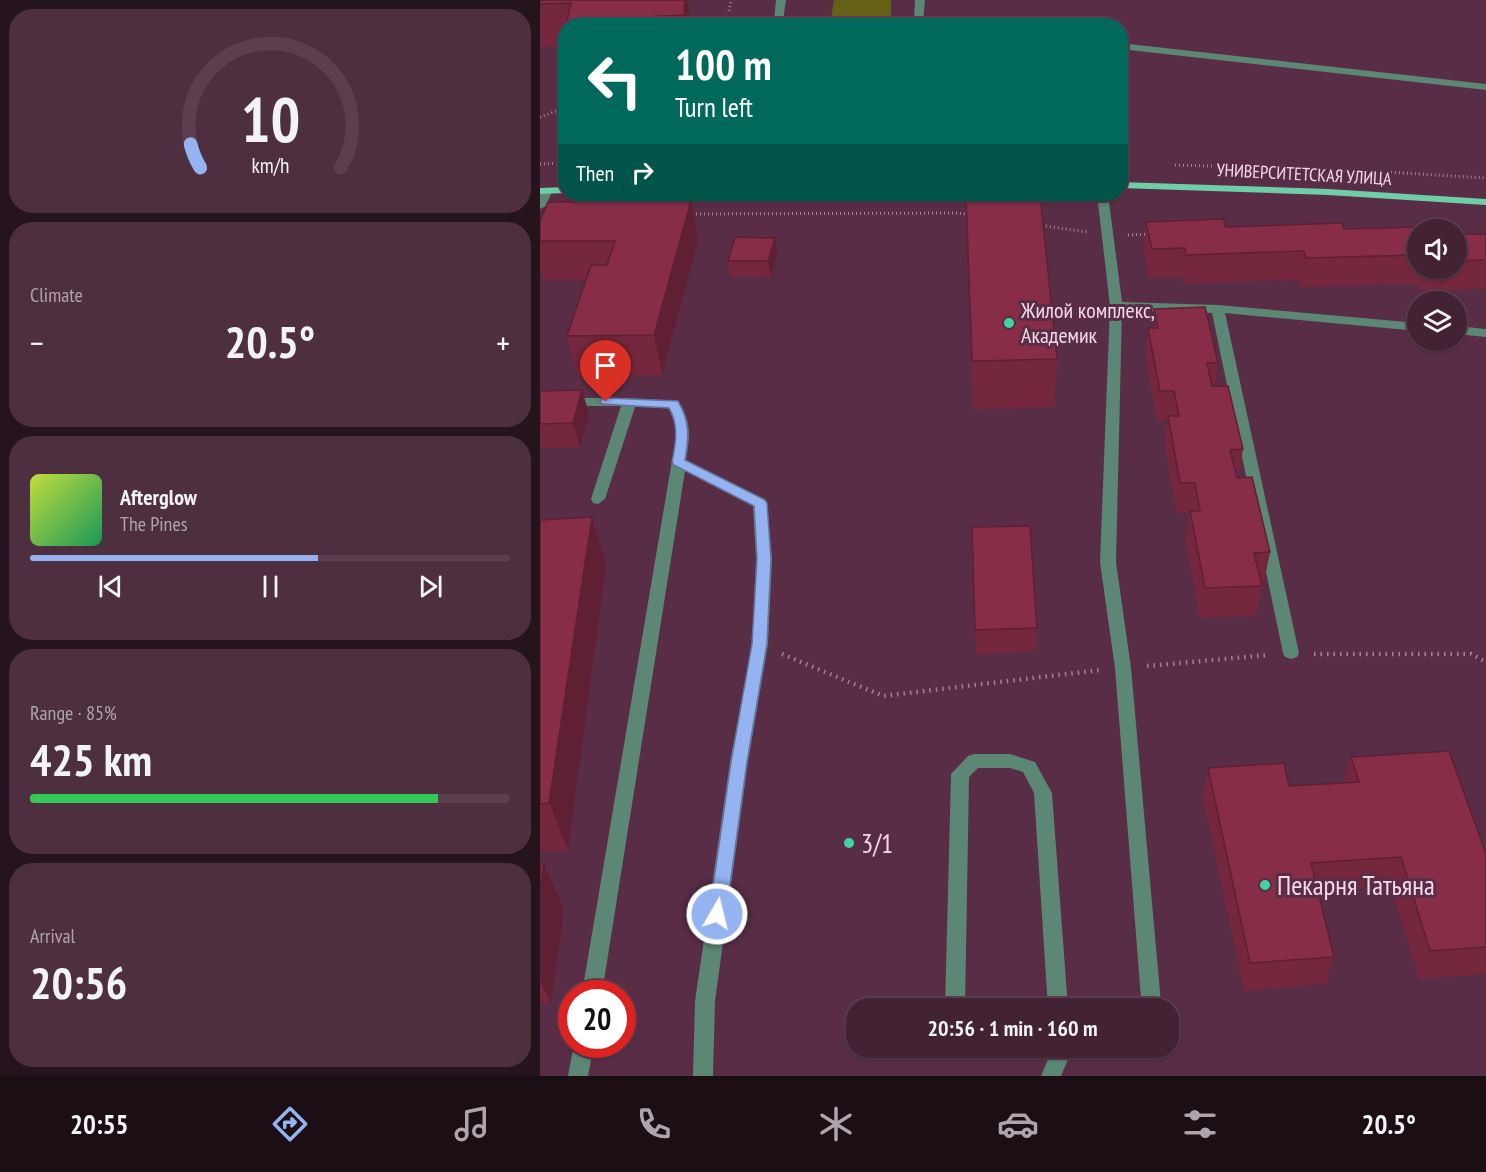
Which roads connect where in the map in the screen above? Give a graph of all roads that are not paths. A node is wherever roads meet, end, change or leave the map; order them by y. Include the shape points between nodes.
1 (781, 0) edge
2 (920, 0) edge
3 (779, 18) edge
4 (918, 18) edge
5 (1128, 47) edge
6 (1486, 87) edge
7 (1128, 185) edge
8 (558, 190) edge
9 (543, 191) edge
10 (1103, 201) edge
11 (1486, 202) edge
12 (540, 206) edge
13 (1116, 306) junction
14 (1218, 309) junction
15 (1407, 326) edge
16 (1467, 331) edge
17 (1486, 333) edge
18 (540, 402) edge
19 (629, 402) junction
20 (679, 462) junction
21 (598, 499) dead end
22 (1291, 653) dead end
23 (594, 980) edge
24 (955, 998) edge
25 (1057, 998) edge
26 (1152, 998) edge
27 (581, 1058) edge
28 (1059, 1058) edge
29 (578, 1076) edge
30 (703, 1076) edge
31 (1052, 1076) edge

1 - 3 lane
2 - 4 lane
5 - 6 lane
7 - 11 main road, УНИВЕРСИТЕТСКАЯ УЛИЦА
8 - 9 main road
9 - 12 lane
10 - 13 lane
13 - 14 lane
13 - 26 lane via 1108,562 1122,668
14 - 15 lane
14 - 22 lane
16 - 17 lane
18 - 19 lane
19 - 20 lane via 673,404 681,417
19 - 21 lane
20 - 23 lane
20 - 30 lane via 760,503 764,559 760,644 705,1001
24 - 25 lane via 960,774 974,760 1010,761 1029,767 1043,793
27 - 29 lane
28 - 31 lane

